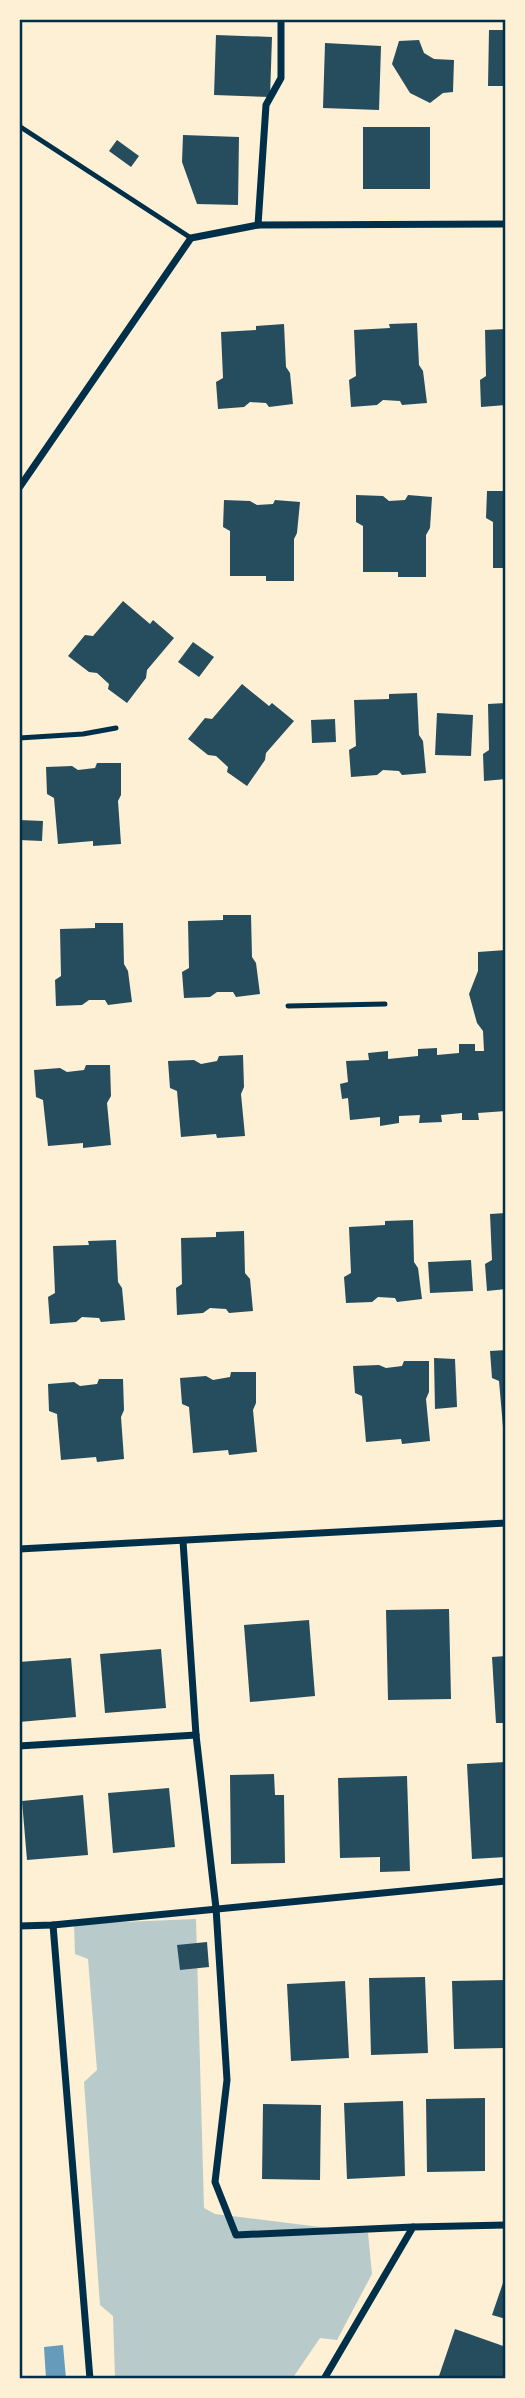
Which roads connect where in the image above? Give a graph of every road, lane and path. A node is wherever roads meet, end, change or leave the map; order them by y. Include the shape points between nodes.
1 (281, 19) edge
2 (19, 126) edge
3 (506, 224) edge
4 (258, 225) junction
5 (191, 238) junction
6 (19, 488) edge
7 (116, 728) dead end
8 (19, 738) edge
9 (385, 1004) dead end
10 (288, 1006) dead end
11 (506, 1523) edge
12 (183, 1541) junction
13 (19, 1549) edge
14 (196, 1735) junction
15 (19, 1746) edge
16 (506, 1881) edge
17 (216, 1908) junction
18 (53, 1925) junction
19 (19, 1926) edge
20 (506, 2225) edge
21 (413, 2227) junction
22 (90, 2379) edge
23 (324, 2379) edge

1 - 4 street via 281,78 266,106
2 - 5 lane
3 - 4 street
4 - 5 street
5 - 6 street
7 - 8 lane
9 - 10 lane
11 - 12 street
12 - 13 street
12 - 14 street
14 - 15 street
14 - 17 street
16 - 17 street
17 - 18 street
17 - 21 street via 227,2080 215,2182 236,2235
18 - 19 street
18 - 22 street
20 - 21 street
21 - 23 street

